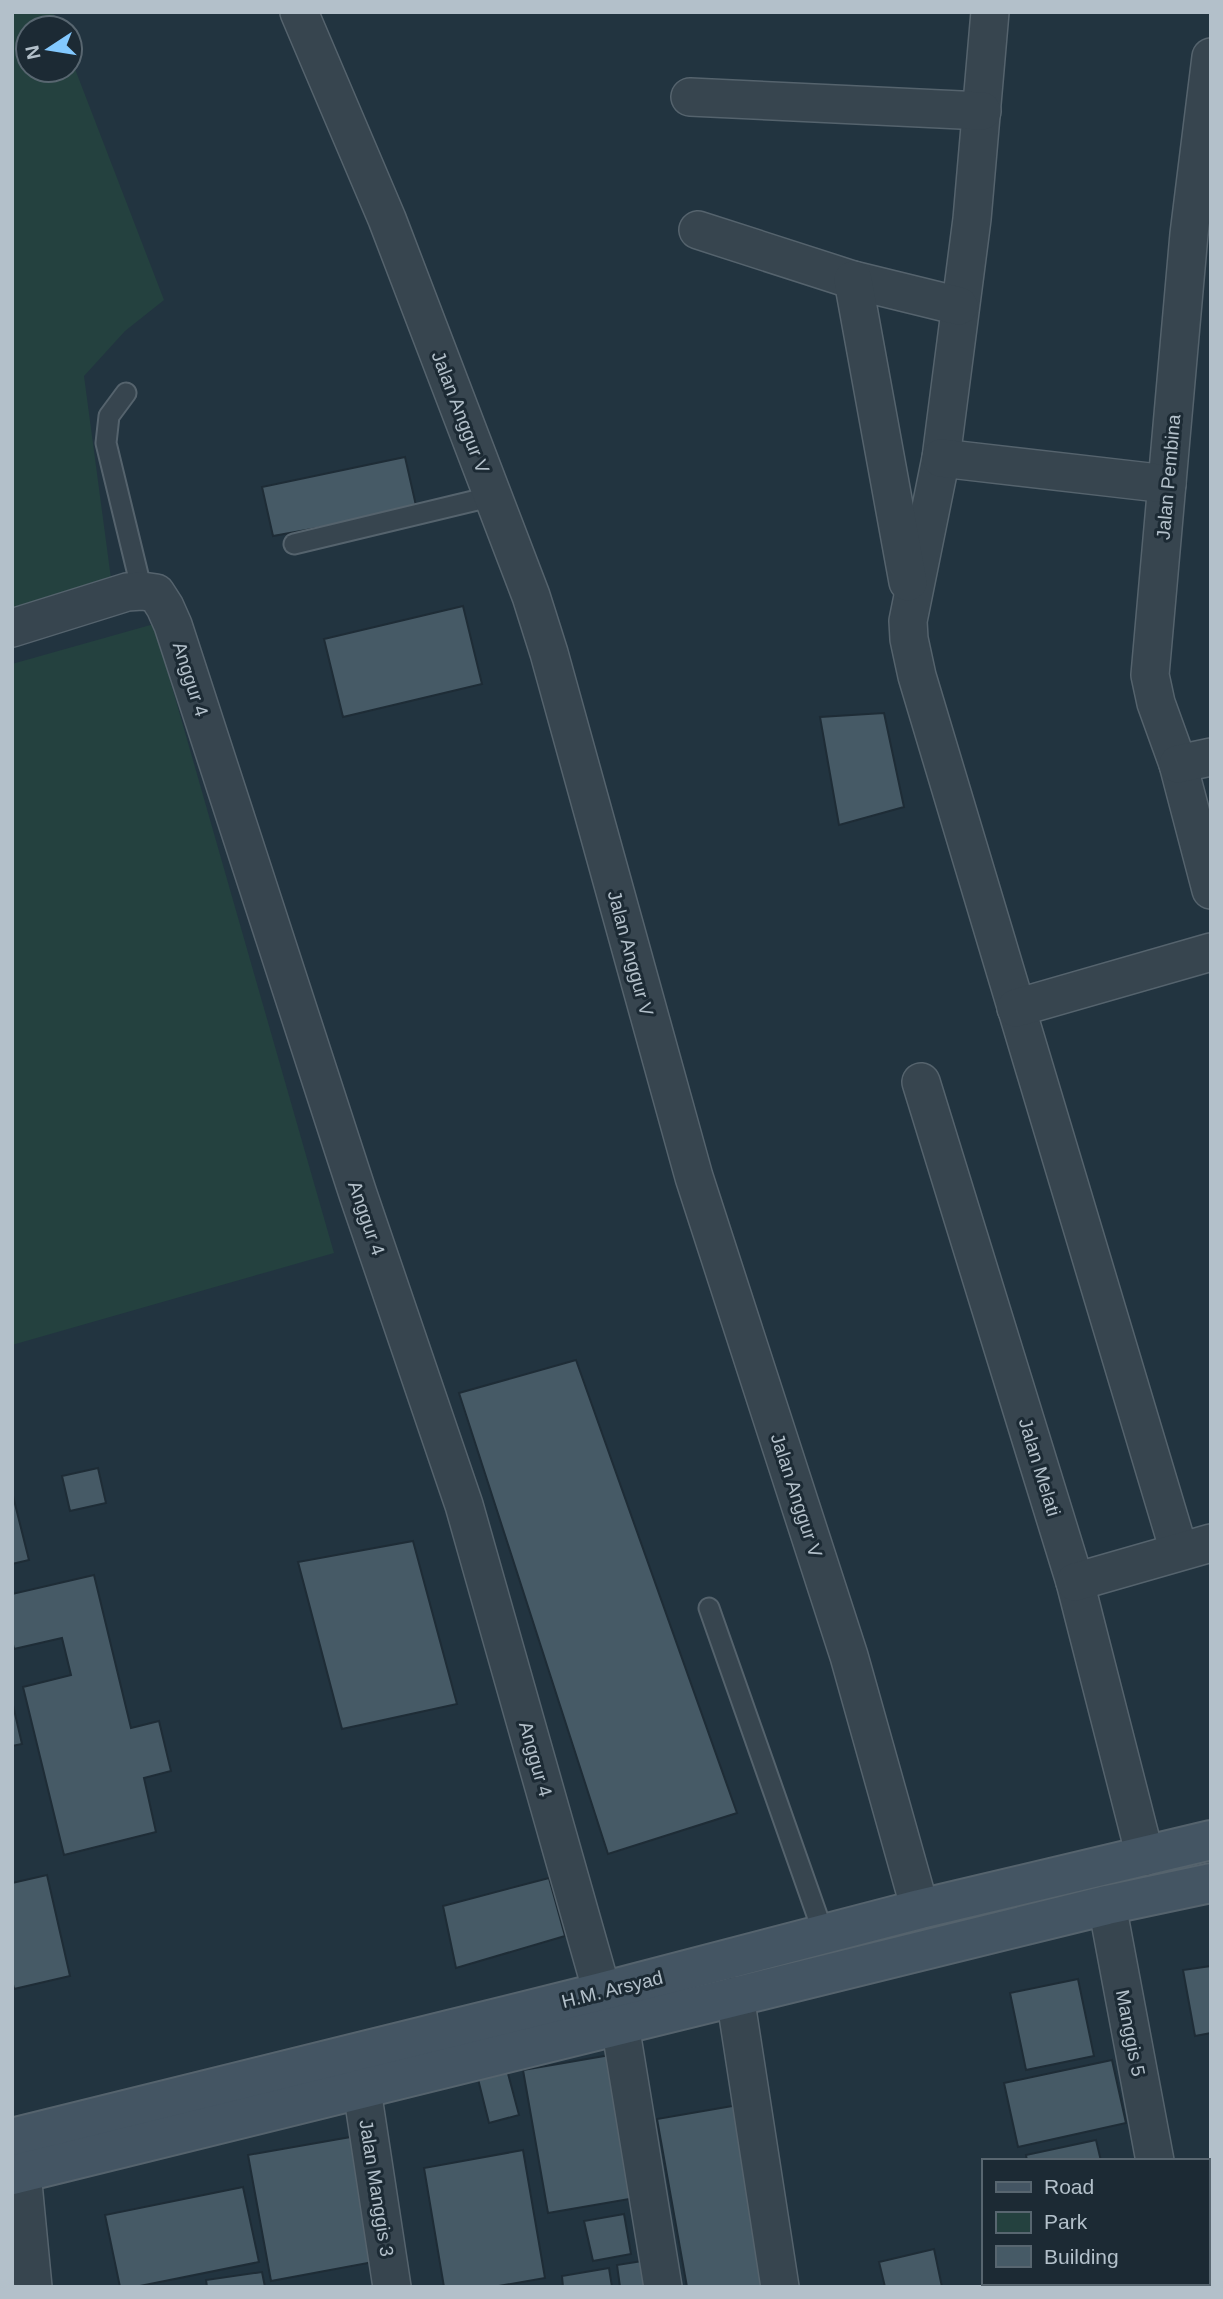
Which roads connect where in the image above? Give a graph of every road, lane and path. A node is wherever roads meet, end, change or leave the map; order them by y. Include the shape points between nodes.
1 (299, 12) edge
2 (990, 12) edge
3 (1211, 57) edge
4 (690, 97) dead end
5 (982, 111) junction
6 (698, 230) dead end
7 (1200, 235) edge
8 (853, 280) junction
9 (959, 306) junction
10 (126, 393) dead end
11 (941, 458) junction
12 (1167, 484) junction
13 (494, 496) junction
14 (294, 544) dead end
15 (142, 591) junction
16 (912, 601) junction
17 (12, 628) edge
18 (1195, 760) edge
19 (1211, 890) edge
20 (1211, 952) edge
21 (1016, 1008) junction
22 (921, 1082) dead end
23 (1195, 1547) edge
24 (1075, 1582) junction
25 (709, 1608) dead end
26 (1211, 1840) edge
27 (1145, 1856) junction
28 (1211, 1883) edge
29 (1107, 1905) junction
30 (919, 1909) junction
31 (824, 1936) junction
32 (602, 1992) junction
33 (735, 1996) junction
34 (620, 2025) junction
35 (362, 2090) junction
36 (1154, 2159) edge
37 (15, 2162) edge
38 (33, 2287) edge
39 (393, 2287) edge
40 (663, 2287) edge
41 (780, 2287) edge

1 - 13 street, Jalan Anggur V via 387,219
2 - 5 street
3 - 7 street, Jalan Pembina
4 - 5 street
5 - 9 street
6 - 8 street
7 - 12 street, Jalan Pembina
8 - 9 street
8 - 16 street
9 - 11 street
10 - 15 lane via 109,416 107,443
11 - 12 street
11 - 16 street
12 - 18 street, Jalan Pembina via 1150,676 1156,703
13 - 14 lane
13 - 30 street, Jalan Anggur V via 549,653 694,1177 849,1656
15 - 17 street
15 - 32 street, Anggur 4 via 156,593 173,625 464,1505
16 - 21 street via 909,630 917,676
18 - 19 street, Jalan Pembina
20 - 21 street
21 - 23 street
22 - 24 street, Jalan Melati
23 - 24 street
24 - 27 street, Jalan Melati
25 - 31 lane
26 - 27 street, H.M. Arsyad
27 - 30 street, H.M. Arsyad
28 - 29 street, H.M. Arsyad
29 - 33 street, H.M. Arsyad
29 - 36 street, Manggis 5
30 - 31 street, H.M. Arsyad
31 - 32 street, H.M. Arsyad
32 - 37 street, H.M. Arsyad
33 - 34 street, H.M. Arsyad
33 - 41 street
34 - 35 street, H.M. Arsyad
34 - 40 street
35 - 37 street, H.M. Arsyad
35 - 39 street, Jalan Manggis 3
37 - 38 street

